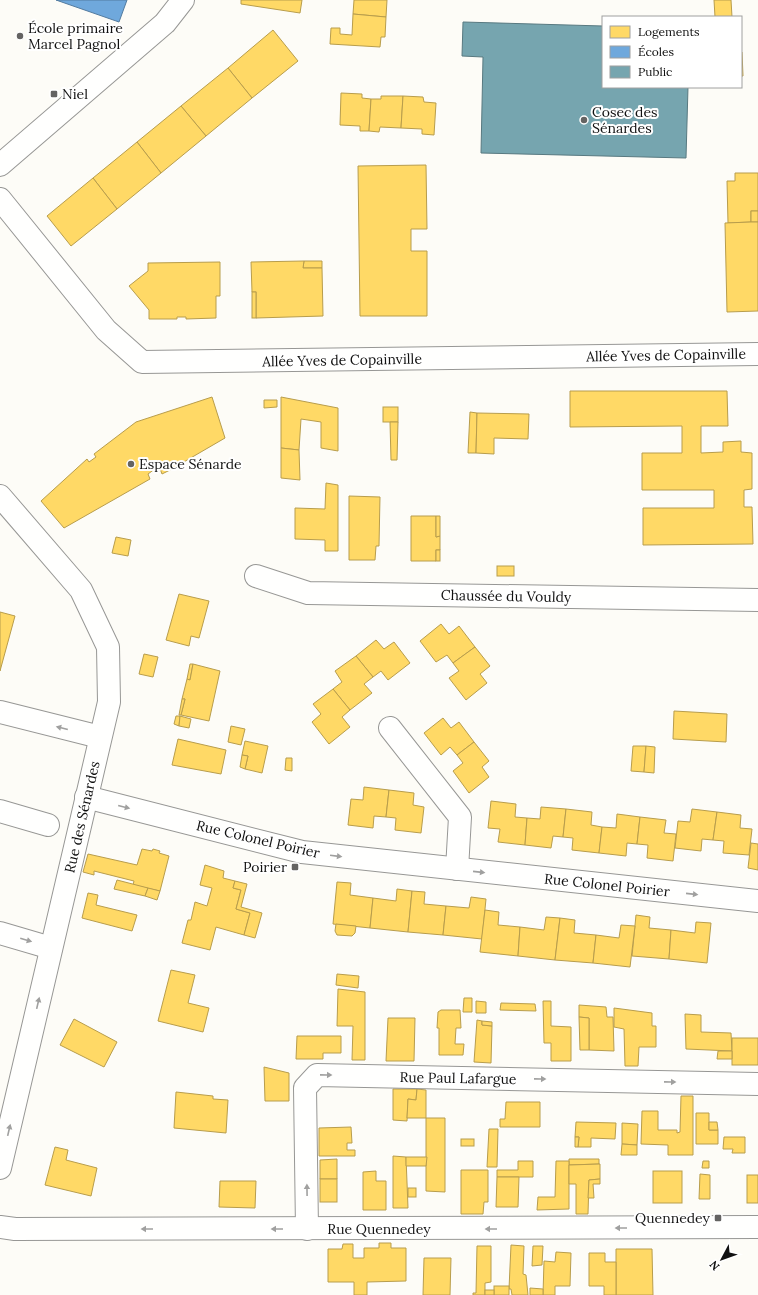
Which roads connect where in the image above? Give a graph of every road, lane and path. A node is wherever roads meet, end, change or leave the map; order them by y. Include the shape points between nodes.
1 (184, 0) edge
2 (0, 165) edge
3 (0, 199) edge
4 (758, 354) edge
5 (0, 496) edge
6 (256, 576) dead end
7 (758, 600) edge
8 (0, 712) edge
9 (390, 728) dead end
10 (100, 738) junction
11 (86, 797) junction
12 (0, 811) edge
13 (48, 825) dead end
14 (457, 870) junction
15 (758, 901) edge
16 (0, 933) edge
17 (51, 948) junction
18 (758, 1084) edge
19 (0, 1168) edge
20 (0, 1227) edge
21 (758, 1227) edge
22 (307, 1230) junction

1 - 2 street via 165,23
3 - 4 street, Allée Yves de Copainville via 106,330 142,362
5 - 10 street, Rue des Sénardes via 81,590 108,647 109,702
6 - 7 street, Chaussée du Vouldy via 308,593
10 -> 8 street
9 - 14 street via 460,817
10 - 11 street, Rue des Sénardes
11 -> 14 street, Rue Colonel Poirier via 302,852
11 - 17 street, Rue des Sénardes
12 - 13 street
14 -> 15 street, Rue Colonel Poirier
16 -> 17 street
19 -> 17 street, Rue des Sénardes
22 -> 18 street, Rue Paul Lafargue via 305,1088 317,1075
22 -> 20 street, Rue Quennedey
21 -> 22 street, Rue Quennedey

